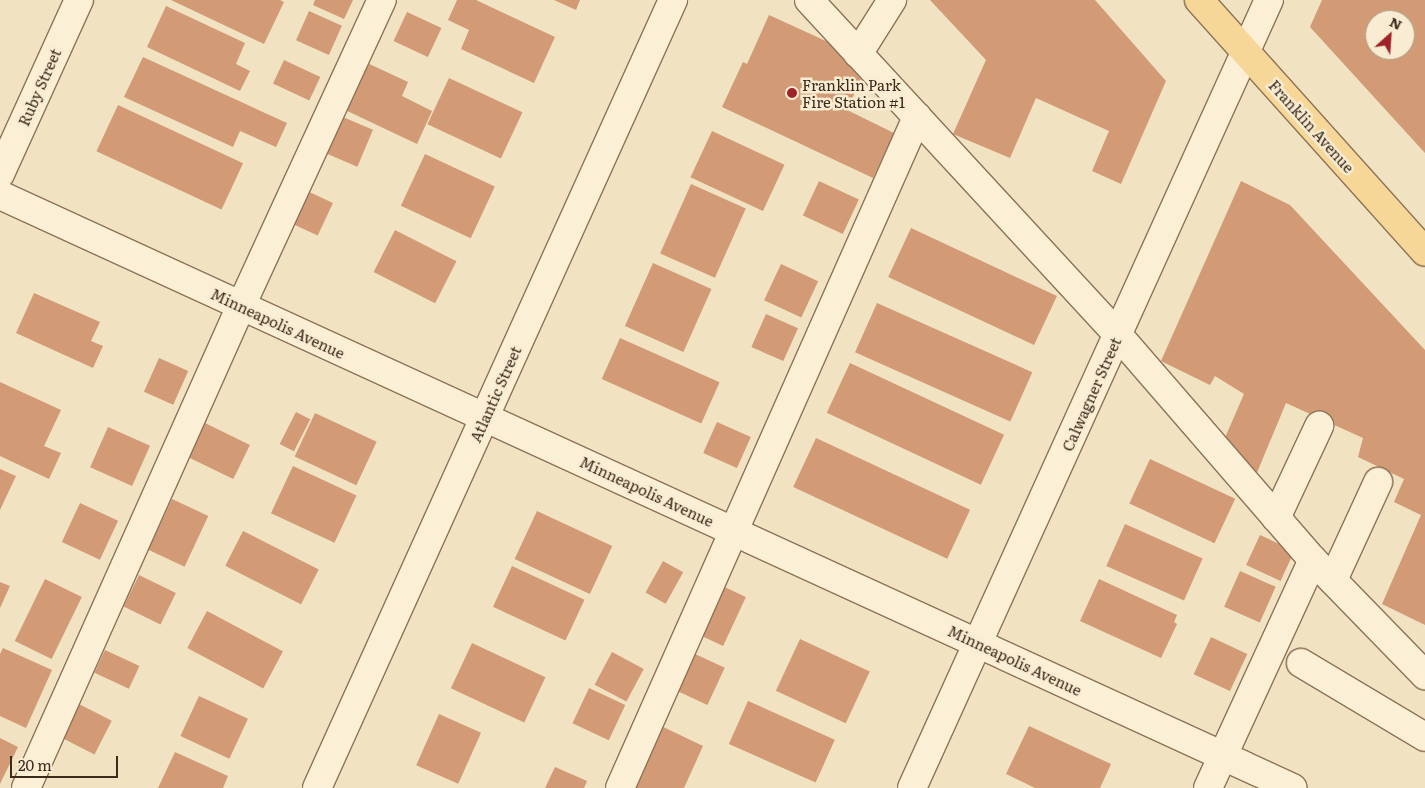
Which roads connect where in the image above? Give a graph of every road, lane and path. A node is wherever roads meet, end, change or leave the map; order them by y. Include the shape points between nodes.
1 (79, 0) edge
2 (382, 0) edge
3 (673, 0) edge
4 (809, 0) edge
5 (892, 0) edge
6 (1199, 0) edge
7 (1269, 0) edge
8 (1246, 51) junction
9 (858, 54) junction
10 (917, 117) junction
11 (0, 174) edge
12 (0, 195) edge
13 (1425, 252) edge
14 (241, 306) junction
15 (1118, 335) junction
16 (484, 417) junction
17 (1319, 426) dead end
18 (1378, 482) dead end
19 (1276, 518) junction
20 (734, 531) junction
21 (1313, 560) junction
22 (1333, 580) junction
23 (978, 643) junction
24 (1301, 663) dead end
25 (1425, 675) edge
26 (1425, 737) edge
27 (1223, 754) junction
28 (26, 788) edge
29 (318, 788) edge
30 (620, 788) edge
31 (912, 788) edge
32 (1208, 788) edge
33 (1293, 788) edge

1 - 11 street, Ruby Street
2 - 14 street
3 - 16 street, Atlantic Street
4 - 9 street
5 - 9 street
6 - 8 main road, Franklin Avenue
7 - 8 street, Calwagner Street
8 - 13 main road, Franklin Avenue
8 - 15 street, Calwagner Street
9 - 10 street
10 - 15 street
10 - 20 street
12 - 14 street, Minneapolis Avenue
14 - 16 street, Minneapolis Avenue
14 - 28 street
15 - 19 street
15 - 23 street, Calwagner Street
16 - 20 street, Minneapolis Avenue
16 - 29 street, Atlantic Street
17 - 19 street
18 - 22 street
19 - 21 street
20 - 23 street, Minneapolis Avenue
20 - 30 street
21 - 22 street
21 - 27 street
22 - 25 street
23 - 27 street, Minneapolis Avenue
23 - 31 street, Calwagner Street
24 - 26 street
27 - 32 street
27 - 33 street, Minneapolis Avenue

